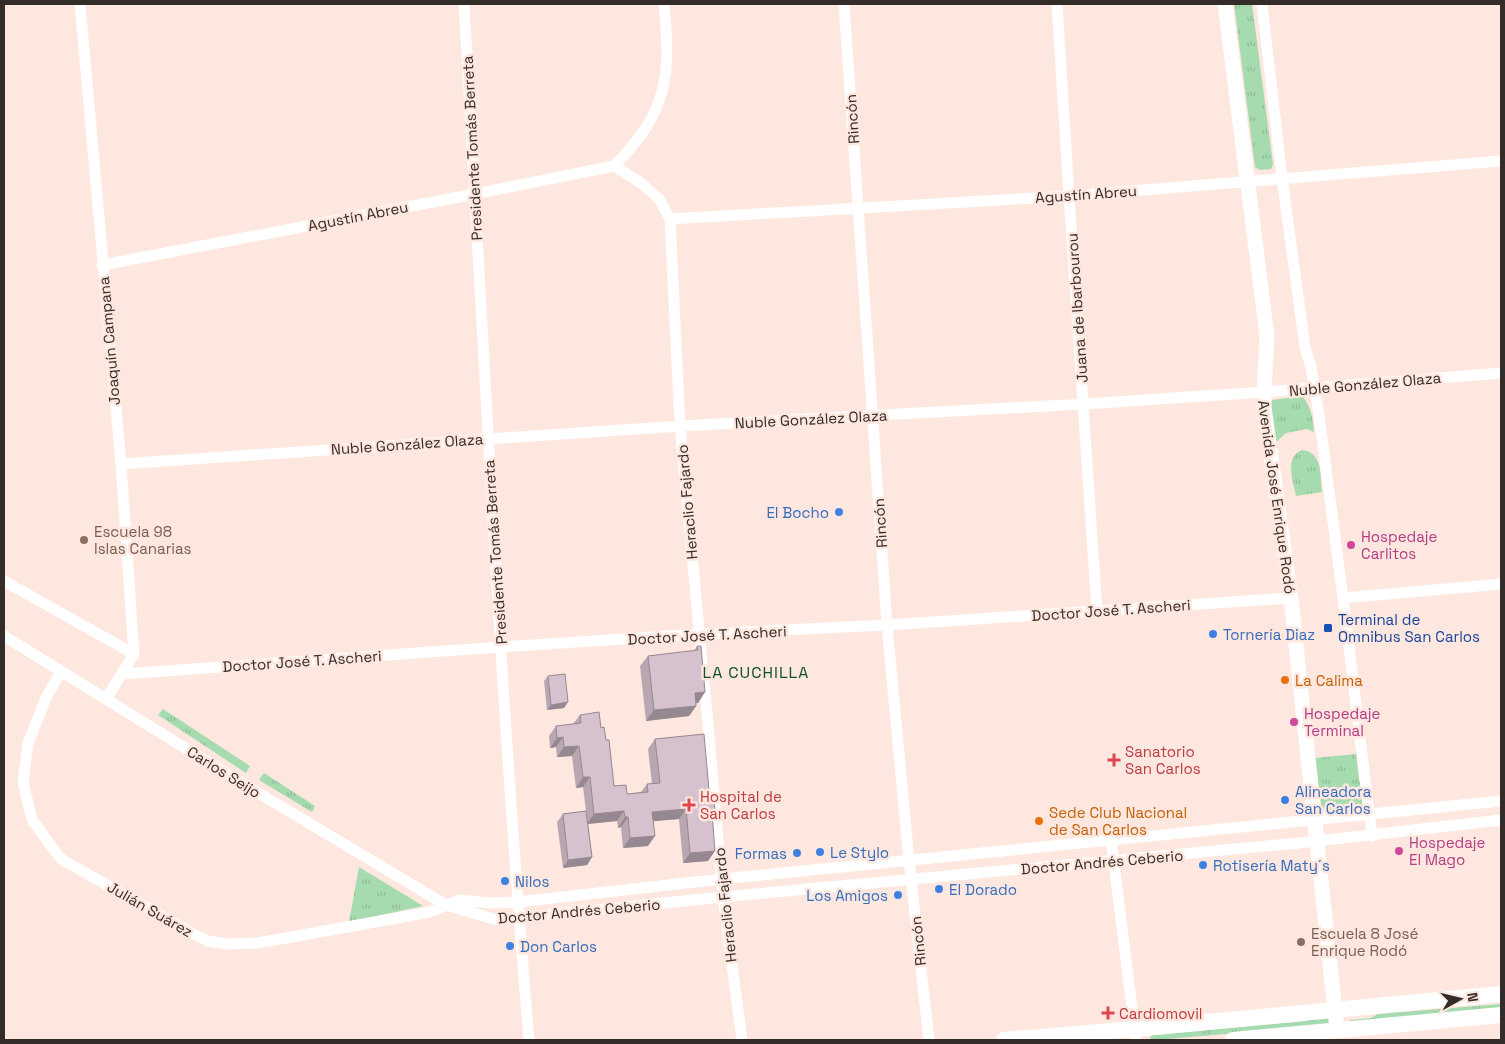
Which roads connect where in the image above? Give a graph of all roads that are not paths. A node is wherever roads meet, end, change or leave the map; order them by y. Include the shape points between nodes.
1 (80, 4) edge
2 (464, 4) edge
3 (664, 4) edge
4 (844, 4) edge
5 (1057, 4) edge
6 (1225, 4) edge
7 (1262, 4) edge
8 (1501, 161) edge
9 (614, 166) junction
10 (1282, 178) junction
11 (1248, 181) junction
12 (475, 194) junction
13 (1069, 196) junction
14 (858, 208) junction
15 (670, 219) junction
16 (102, 265) junction
17 (1501, 373) edge
18 (1315, 387) junction
19 (1264, 392) junction
20 (1084, 404) junction
21 (872, 416) junction
22 (680, 426) junction
23 (488, 439) junction
24 (120, 464) junction
25 (4, 581) edge
26 (1501, 584) edge
27 (1291, 598) junction
28 (1343, 598) junction
29 (1097, 611) junction
30 (887, 625) junction
31 (700, 634) junction
32 (4, 636) edge
33 (502, 647) junction
34 (134, 654) junction
35 (61, 671) junction
36 (122, 674) junction
37 (106, 699) junction
38 (1501, 802) edge
39 (1370, 814) junction
40 (1314, 819) junction
41 (1501, 820) edge
42 (1372, 836) junction
43 (1111, 839) junction
44 (1316, 842) junction
45 (1113, 860) junction
46 (909, 861) junction
47 (722, 878) junction
48 (911, 880) junction
49 (723, 897) junction
50 (518, 902) junction
51 (446, 905) junction
52 (519, 918) junction
53 (1501, 994) edge
54 (1335, 1010) junction
55 (1501, 1015) edge
56 (1136, 1035) edge
57 (1338, 1035) edge
58 (529, 1040) edge
59 (742, 1040) edge
60 (929, 1040) edge
61 (1004, 1040) edge
62 (1233, 1040) edge

1 - 16 street, Joaquín Campana
2 - 12 street, Presidente Tomás Berreta
3 - 9 street via 668,61 657,108 636,142
4 - 14 street, Rincón
5 - 13 street, Juana de Ibarbourou
6 - 11 street, Avenida José Enrique Rodó
7 - 10 street
8 - 10 street, Agustín Abreu
9 - 12 street, Agustín Abreu
9 - 15 street, Heraclio Fajardo via 660,200
10 - 11 street, Agustín Abreu
10 - 18 street via 1305,347
11 - 13 street, Agustín Abreu
11 - 19 street, Avenida José Enrique Rodó via 1267,336
12 - 16 street, Agustín Abreu
12 - 23 street, Presidente Tomás Berreta
13 - 14 street, Agustín Abreu
13 - 20 street, Juana de Ibarbourou
14 - 15 street, Agustín Abreu
14 - 21 street, Rincón
15 - 22 street, Heraclio Fajardo
16 - 24 street, Joaquín Campana
17 - 18 street, Nuble González Olaza
18 - 19 street, Nuble González Olaza
18 - 28 street
19 - 20 street, Nuble González Olaza
19 - 27 street, Avenida José Enrique Rodó
20 - 21 street, Nuble González Olaza
20 - 29 street, Juana de Ibarbourou
21 - 22 street, Nuble González Olaza
21 - 30 street, Rincón
22 - 23 street, Nuble González Olaza
22 - 31 street, Heraclio Fajardo
23 - 24 street, Nuble González Olaza
23 - 33 street, Presidente Tomás Berreta
24 - 34 street, Joaquín Campana
25 - 34 street
26 - 28 street
27 - 29 street, Doctor José T. Ascheri
27 - 40 street, Avenida José Enrique Rodó
28 - 39 street
29 - 30 street, Doctor José T. Ascheri
30 - 31 street, Doctor José T. Ascheri
30 - 46 street, Rincón
31 - 33 street, Doctor José T. Ascheri
31 - 47 street, Heraclio Fajardo
32 - 35 street, Carlos Seijo
33 - 36 street, Doctor José T. Ascheri
33 - 50 street, Presidente Tomás Berreta
34 - 36 street
35 - 37 street, Carlos Seijo
35 - 51 street, Julián Suárez via 28,743 23,782 32,820 61,859 195,935 227,944 258,943 430,912
36 - 37 street
37 - 51 street, Carlos Seijo
38 - 39 street, Doctor Andrés Ceberio
39 - 40 street, Doctor Andrés Ceberio
39 - 42 street
40 - 43 street, Doctor Andrés Ceberio
40 - 44 street, Avenida José Enrique Rodó
41 - 42 street, Doctor Andrés Ceberio
42 - 44 street, Doctor Andrés Ceberio
43 - 45 street
43 - 46 street, Doctor Andrés Ceberio
44 - 45 street, Doctor Andrés Ceberio
44 - 54 street, Avenida José Enrique Rodó
45 - 48 street, Doctor Andrés Ceberio
45 - 56 street
46 - 47 street, Doctor Andrés Ceberio
46 - 48 street, Rincón
47 - 49 street, Heraclio Fajardo
47 - 50 street, Doctor Andrés Ceberio
48 - 49 street, Doctor Andrés Ceberio
48 - 60 street, Rincón
49 - 52 street, Doctor Andrés Ceberio
49 - 59 street, Heraclio Fajardo
50 - 51 street, Doctor Andrés Ceberio via 460,900
50 - 52 street, Presidente Tomás Berreta
51 - 52 street, Doctor Andrés Ceberio via 497,920
52 - 58 street, Presidente Tomás Berreta
53 - 54 main road
54 - 56 main road
54 - 57 street, Avenida José Enrique Rodó
55 - 57 main road
56 - 61 main road
57 - 62 main road

